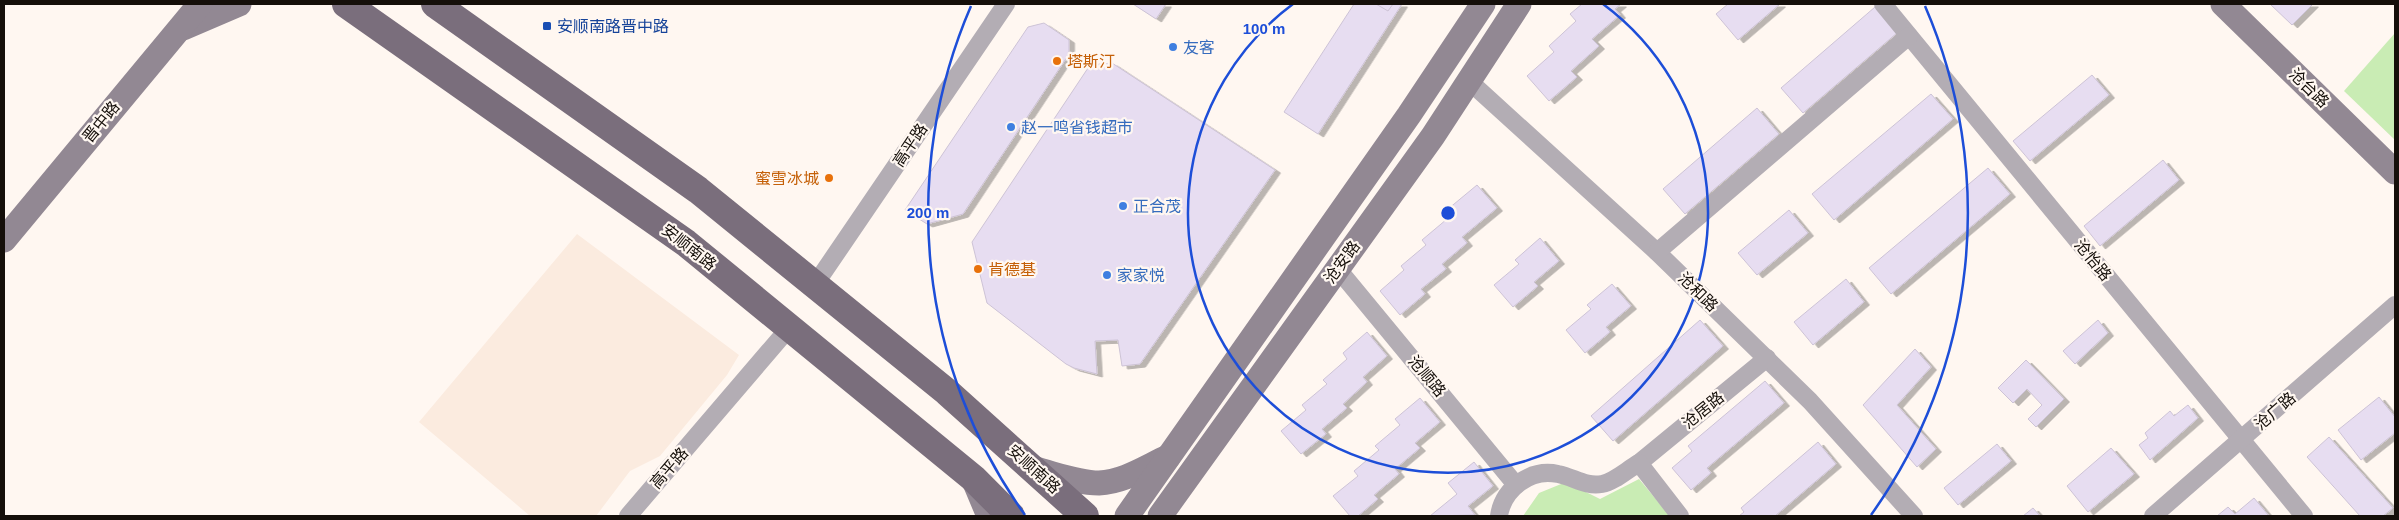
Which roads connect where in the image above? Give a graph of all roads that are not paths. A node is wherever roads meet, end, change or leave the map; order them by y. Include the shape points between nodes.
1 (178, 4) edge
2 (200, 4) edge
3 (239, 4) edge
4 (346, 4) edge
5 (435, 4) edge
6 (1006, 4) edge
7 (1483, 4) edge
8 (1519, 4) edge
9 (1883, 4) edge
10 (2223, 4) edge
11 (177, 30) junction
12 (1909, 36) junction
13 (1469, 81) junction
14 (2395, 172) edge
15 (4, 240) edge
16 (1658, 252) junction
17 (1337, 268) junction
18 (814, 286) junction
19 (2395, 305) edge
20 (789, 328) junction
21 (1766, 358) junction
22 (2242, 440) junction
23 (1170, 456) junction
24 (1639, 462) junction
25 (1035, 469) junction
26 (973, 478) junction
27 (1516, 485) junction
28 (628, 516) edge
29 (989, 516) edge
30 (1011, 516) edge
31 (1085, 516) edge
32 (1127, 516) edge
33 (1160, 516) edge
34 (1499, 516) edge
35 (1680, 516) edge
36 (1914, 516) edge
37 (2153, 516) edge
38 (2304, 516) edge

1 - 11 street
2 - 11 street, 晋中路
3 - 11 street
4 - 20 main road, 安顺南路 via 686,242
5 - 18 main road, 安顺南路 via 698,190
6 - 18 street, 高平路
7 - 23 street, 沧安路 via 1410,115
8 - 13 street, 沧安路
9 - 12 street, 沧怡路
10 - 14 street, 沧台路
11 - 15 street, 晋中路
12 - 16 street
12 - 22 street, 沧怡路
13 - 16 street, 沧和路
13 - 17 street, 沧安路
16 - 21 street, 沧和路
17 - 27 street, 沧顺路
17 - 33 street, 沧安路
18 - 25 main road, 安顺南路 via 947,392
19 - 22 street, 沧广路
20 - 26 main road, 安顺南路
20 - 28 street, 高平路
21 - 24 street, 沧居路
21 - 36 street, 沧和路 via 1810,401
22 - 37 street, 沧广路
22 - 38 street, 沧怡路
23 - 25 street via 1108,482 1089,482
23 - 32 street, 沧安路
24 - 27 street via 1604,484 1586,484 1566,476 1545,473
24 - 35 street
25 - 31 main road, 安顺南路
26 - 29 street
26 - 30 main road, 安顺南路
27 - 34 street via 1503,501

